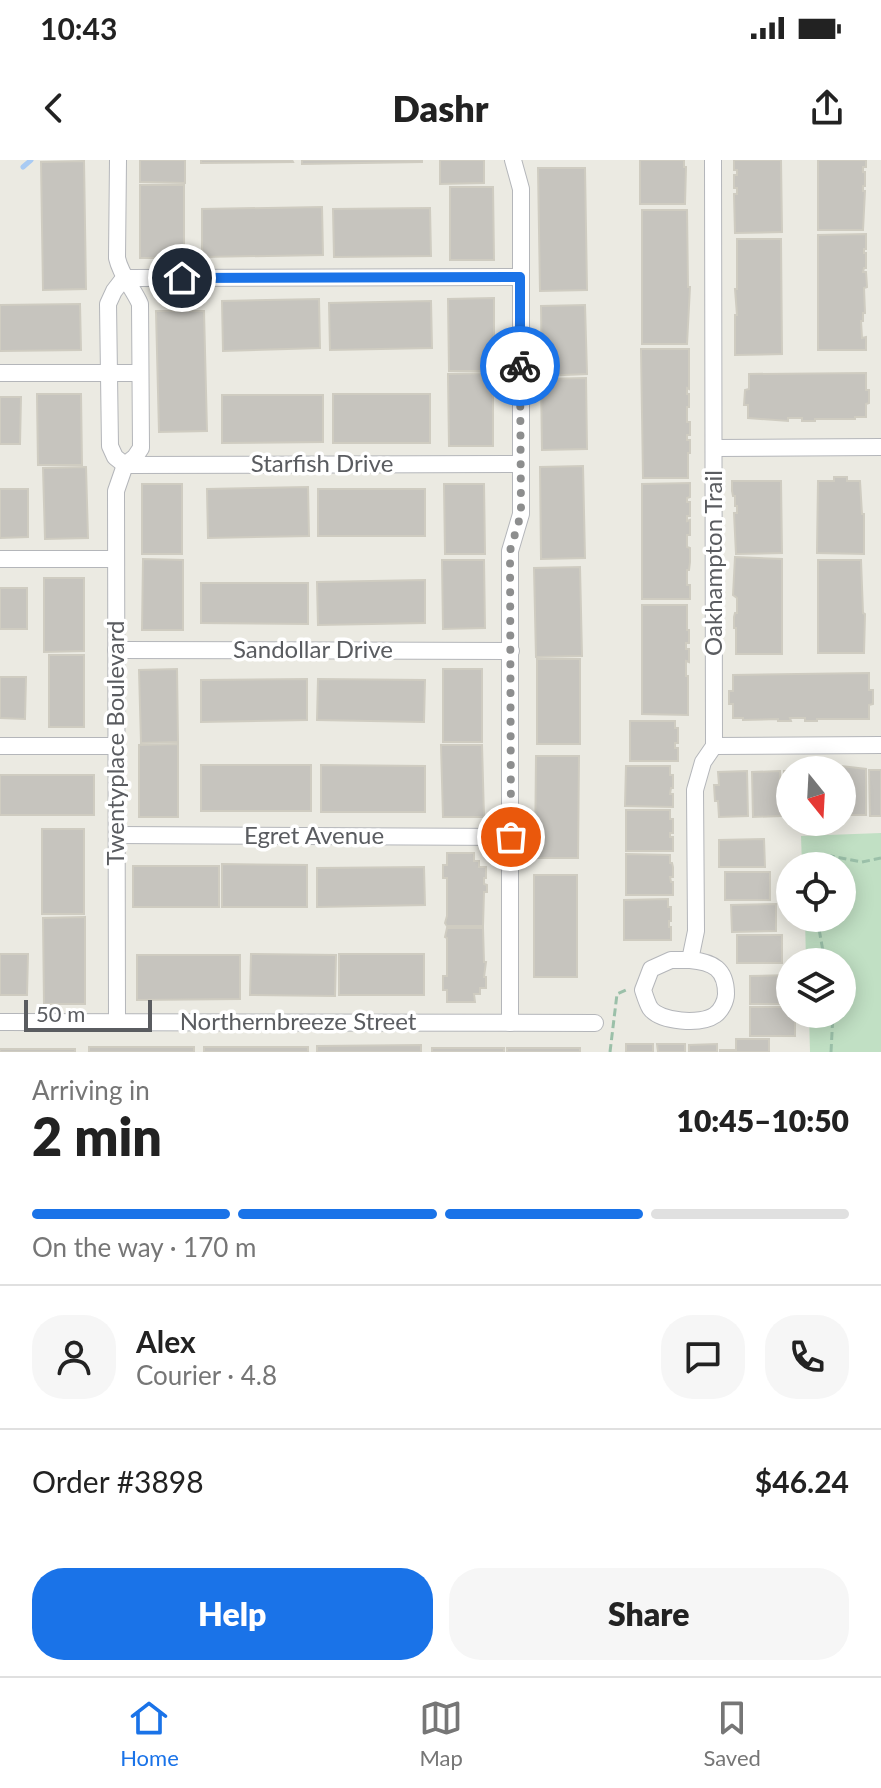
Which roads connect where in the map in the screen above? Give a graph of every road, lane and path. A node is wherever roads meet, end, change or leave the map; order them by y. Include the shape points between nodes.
1 (118, 160) edge
2 (513, 160) edge
3 (713, 160) edge
4 (520, 277) junction
5 (124, 278) junction
6 (0, 373) edge
7 (109, 373) junction
8 (140, 373) junction
9 (881, 447) edge
10 (714, 448) junction
11 (520, 464) junction
12 (125, 465) junction
13 (0, 559) edge
14 (115, 559) junction
15 (116, 650) junction
16 (511, 651) junction
17 (881, 745) edge
18 (0, 746) edge
19 (117, 746) junction
20 (714, 746) junction
21 (117, 835) junction
22 (511, 837) junction
23 (881, 858) edge
24 (856, 861) edge
25 (690, 960) junction
26 (643, 986) junction
27 (0, 1022) edge
28 (117, 1022) junction
29 (510, 1023) junction
30 (595, 1023) dead end
31 (832, 1028) edge
32 (610, 1052) edge
33 (831, 1052) edge

1 - 5 street, Twentyplace Boulevard via 117,258
2 - 4 street via 521,189
3 - 10 street, Oakhampton Trail
4 - 5 street
4 - 11 street
5 - 7 street via 108,304
5 - 8 street, Twentyplace Boulevard via 140,304
6 - 7 street
7 - 8 street
7 - 12 street via 110,446
8 - 12 street, Twentyplace Boulevard via 141,448
9 - 10 street
10 - 20 street, Oakhampton Trail
11 - 12 street, Starfish Drive
11 - 16 street via 521,514 510,551
12 - 14 street, Twentyplace Boulevard via 116,491
13 - 14 street
14 - 15 street, Twentyplace Boulevard
15 - 16 street, Sandollar Drive
15 - 19 street, Twentyplace Boulevard
16 - 22 street
17 - 20 street
18 - 19 street
19 - 21 street, Twentyplace Boulevard
20 - 25 street, Oakhampton Trail via 695,790 696,931
21 - 22 street, Egret Avenue
21 - 28 street, Twentyplace Boulevard
22 - 29 street
23 - 24 path
25 - 26 street via 671,960 651,969
25 - 26 street via 705,961 721,971 726,982 726,1001 715,1015 670,1020 651,1010
26 - 32 path via 617,994
27 - 28 street, Northernbreeze Street
28 - 29 street, Northernbreeze Street
29 - 30 street, Northernbreeze Street
31 - 33 path

